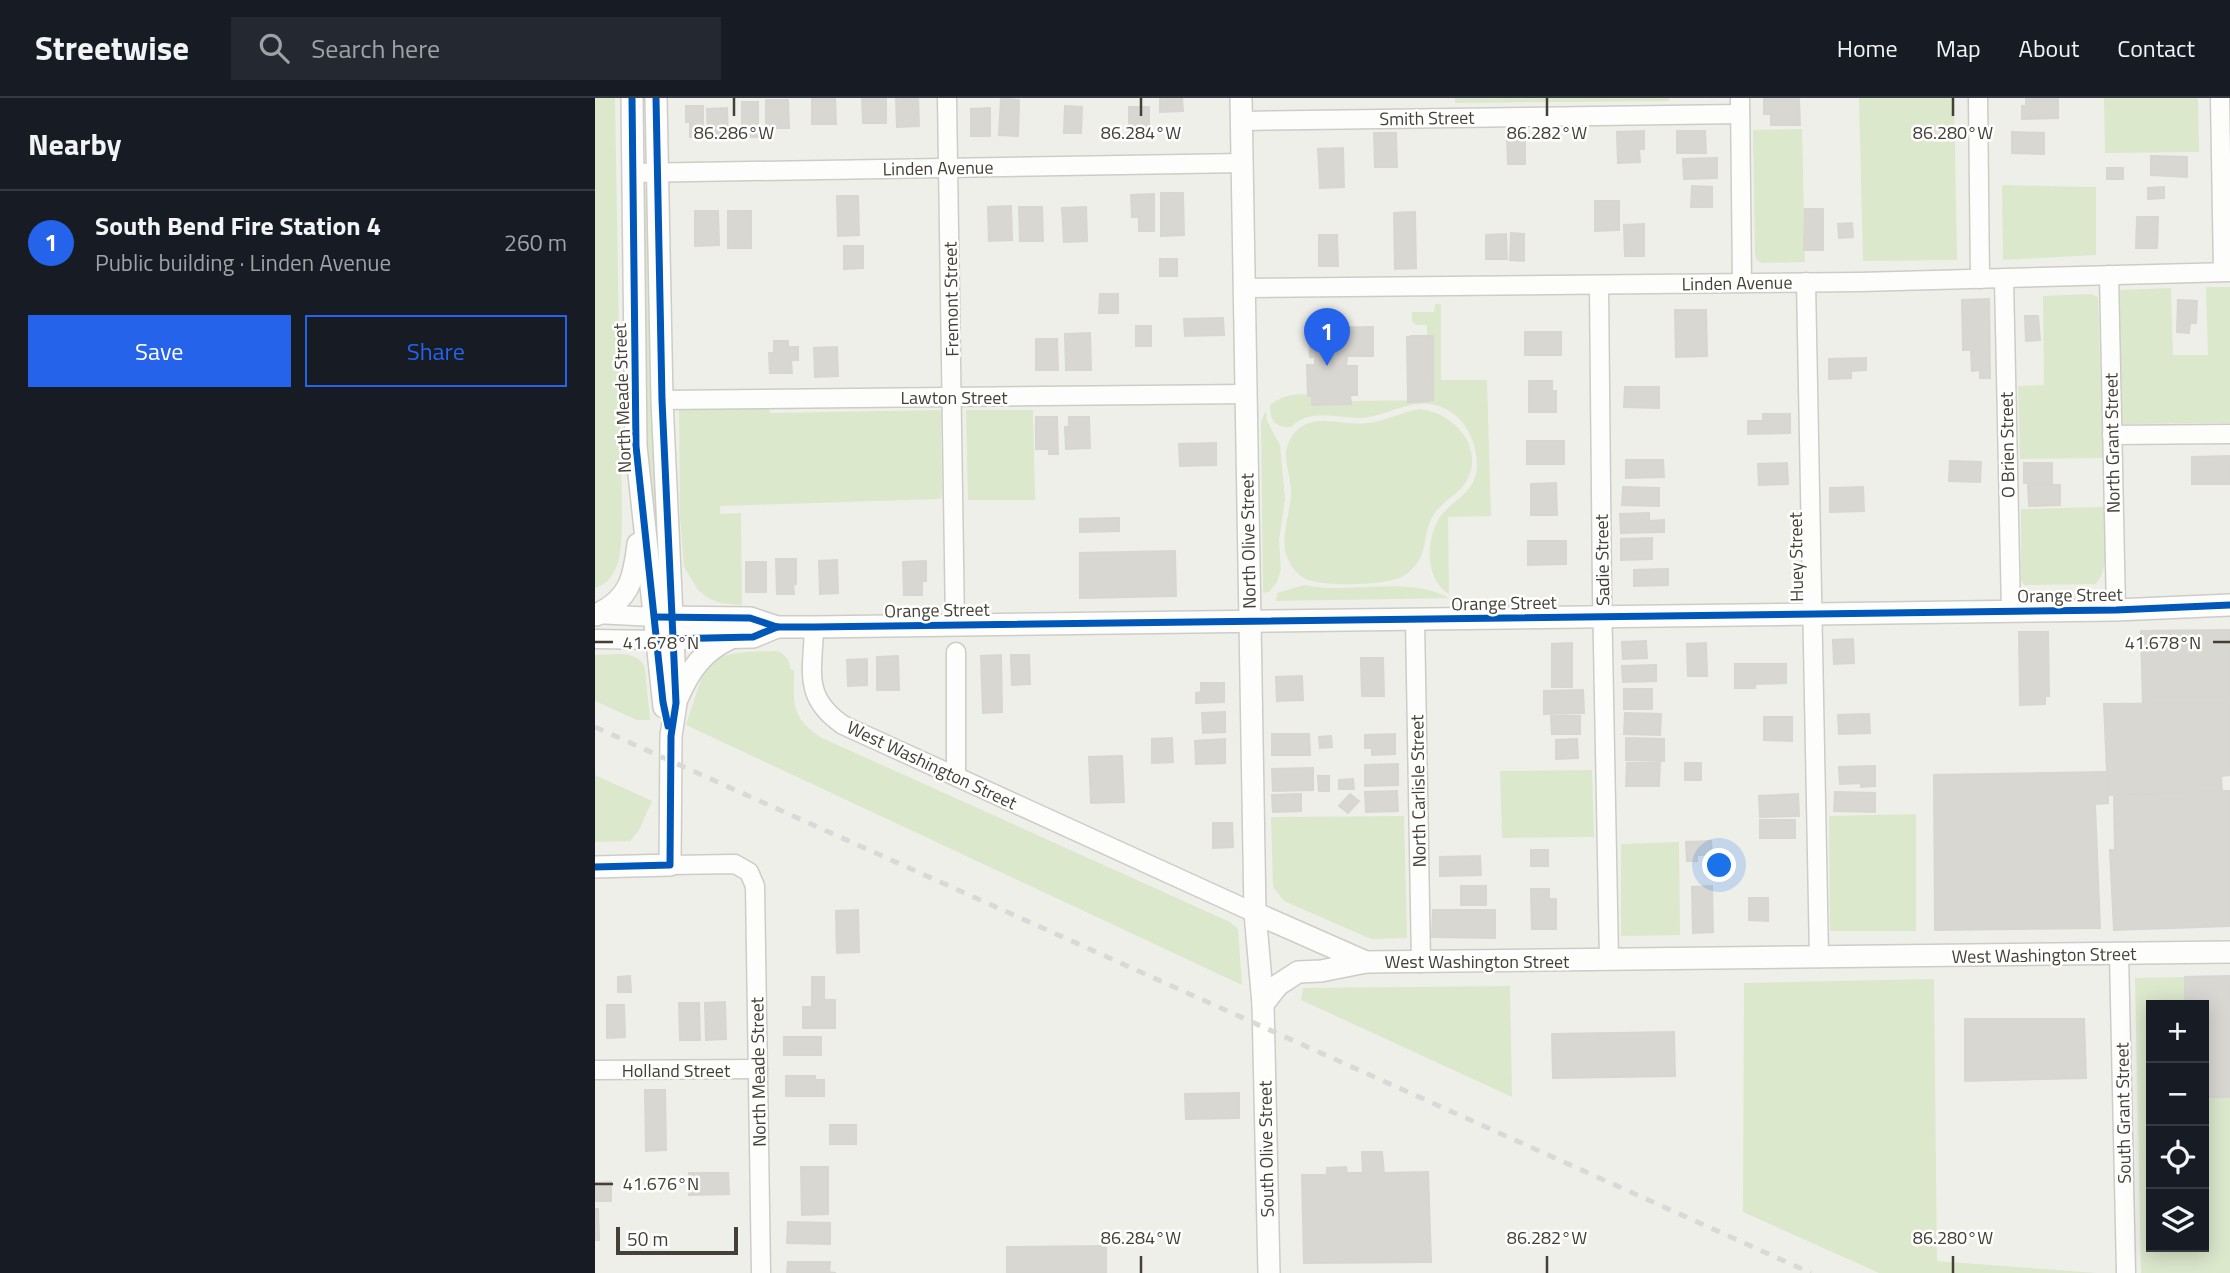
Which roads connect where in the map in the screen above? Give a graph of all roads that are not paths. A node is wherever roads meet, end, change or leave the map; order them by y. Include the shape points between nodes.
1 (632, 98) edge
2 (656, 98) edge
3 (947, 98) edge
4 (1241, 98) edge
5 (1978, 98) edge
6 (2220, 98) edge
7 (1740, 106) edge
8 (1241, 121) junction
9 (1242, 163) junction
10 (948, 168) junction
11 (657, 172) junction
12 (633, 173) junction
13 (2226, 272) edge
14 (2109, 275) junction
15 (1980, 279) junction
16 (2004, 279) junction
17 (1806, 282) junction
18 (1742, 283) junction
19 (1599, 285) junction
20 (1244, 288) junction
21 (1246, 394) junction
22 (952, 398) junction
23 (661, 400) junction
24 (2112, 435) junction
25 (2230, 435) edge
26 (643, 511) junction
27 (2230, 605) edge
28 (2116, 610) junction
29 (2011, 612) junction
30 (596, 614) edge
31 (1812, 615) junction
32 (664, 617) junction
33 (1602, 618) junction
34 (1415, 620) junction
35 (1249, 622) junction
36 (955, 625) junction
37 (777, 627) junction
38 (814, 627) junction
39 (733, 638) junction
40 (595, 639) edge
41 (665, 639) junction
42 (956, 652) dead end
43 (676, 703) junction
44 (671, 737) junction
45 (956, 775) junction
46 (670, 865) junction
47 (595, 867) edge
48 (1255, 913) junction
49 (2230, 952) edge
50 (2119, 954) junction
51 (1819, 958) junction
52 (1609, 960) junction
53 (1366, 962) junction
54 (1421, 963) junction
55 (1263, 1015) junction
56 (758, 1069) junction
57 (595, 1070) edge
58 (2126, 1272) edge
59 (761, 1273) edge
60 (1269, 1273) edge

1 - 12 street, North Meade Street
2 - 11 street, North Meade Street
3 - 10 street, Fremont Street
4 - 8 street, North Olive Street
5 - 15 street
6 - 13 street
7 - 8 street, Smith Street
7 - 18 street
8 - 9 street, North Olive Street
9 - 10 street, Linden Avenue
9 - 20 street, North Olive Street
10 - 11 street, Linden Avenue
10 - 22 street, Fremont Street
11 - 12 street, Linden Avenue
11 - 23 street, North Meade Street
12 - 26 street, North Meade Street via 636,446
13 - 14 street, Linden Avenue
14 - 16 street, Linden Avenue
14 - 24 street, North Grant Street
15 - 16 street, Linden Avenue
15 - 17 street, Linden Avenue
16 - 29 street, O Brien Street
17 - 18 street, Linden Avenue
17 - 31 street, Huey Street
18 - 19 street, Linden Avenue
19 - 20 street, Linden Avenue
19 - 33 street, Sadie Street
20 - 21 street, North Olive Street
21 - 22 street, Lawton Street
21 - 35 street, North Olive Street
22 - 23 street, Lawton Street
22 - 36 street, Fremont Street
23 - 32 street, North Meade Street
24 - 25 street
24 - 28 street, North Grant Street
26 - 30 street via 635,574 612,607
26 - 32 street, North Meade Street
27 - 28 street, Orange Street
28 - 29 street, Orange Street
29 - 31 street, Orange Street
30 - 32 street
31 - 33 street, Orange Street
31 - 51 street, Huey Street
32 - 37 street, Orange Street via 750,618
32 - 41 street, North Meade Street
33 - 34 street, Orange Street
33 - 52 street, Sadie Street
34 - 35 street, Orange Street
34 - 54 street, North Carlisle Street
35 - 36 street, Orange Street
35 - 48 street, North Olive Street
36 - 38 street, Orange Street
37 - 38 street, Orange Street
37 - 39 street, Orange Street via 753,637
38 - 45 street, West Washington Street via 813,688 829,715
39 - 41 street, Orange Street
39 - 43 street, Orange Street via 706,653 694,666
40 - 41 street
41 - 43 street, North Meade Street
41 - 44 street, North Meade Street via 663,702
42 - 45 street
43 - 44 street, North Meade Street
44 - 46 street, North Meade Street
45 - 48 street, West Washington Street
46 - 47 street
46 - 56 street, North Meade Street via 735,864 749,872 755,886
48 - 53 street, West Washington Street
48 - 55 street, North Olive Street
49 - 50 street, West Washington Street
50 - 51 street, West Washington Street
50 - 58 street, South Grant Street
51 - 52 street, West Washington Street
52 - 54 street, West Washington Street
53 - 54 street, West Washington Street
53 - 55 street via 1298,972 1278,985
55 - 60 street, South Olive Street
56 - 57 street, Holland Street
56 - 59 street, North Meade Street

